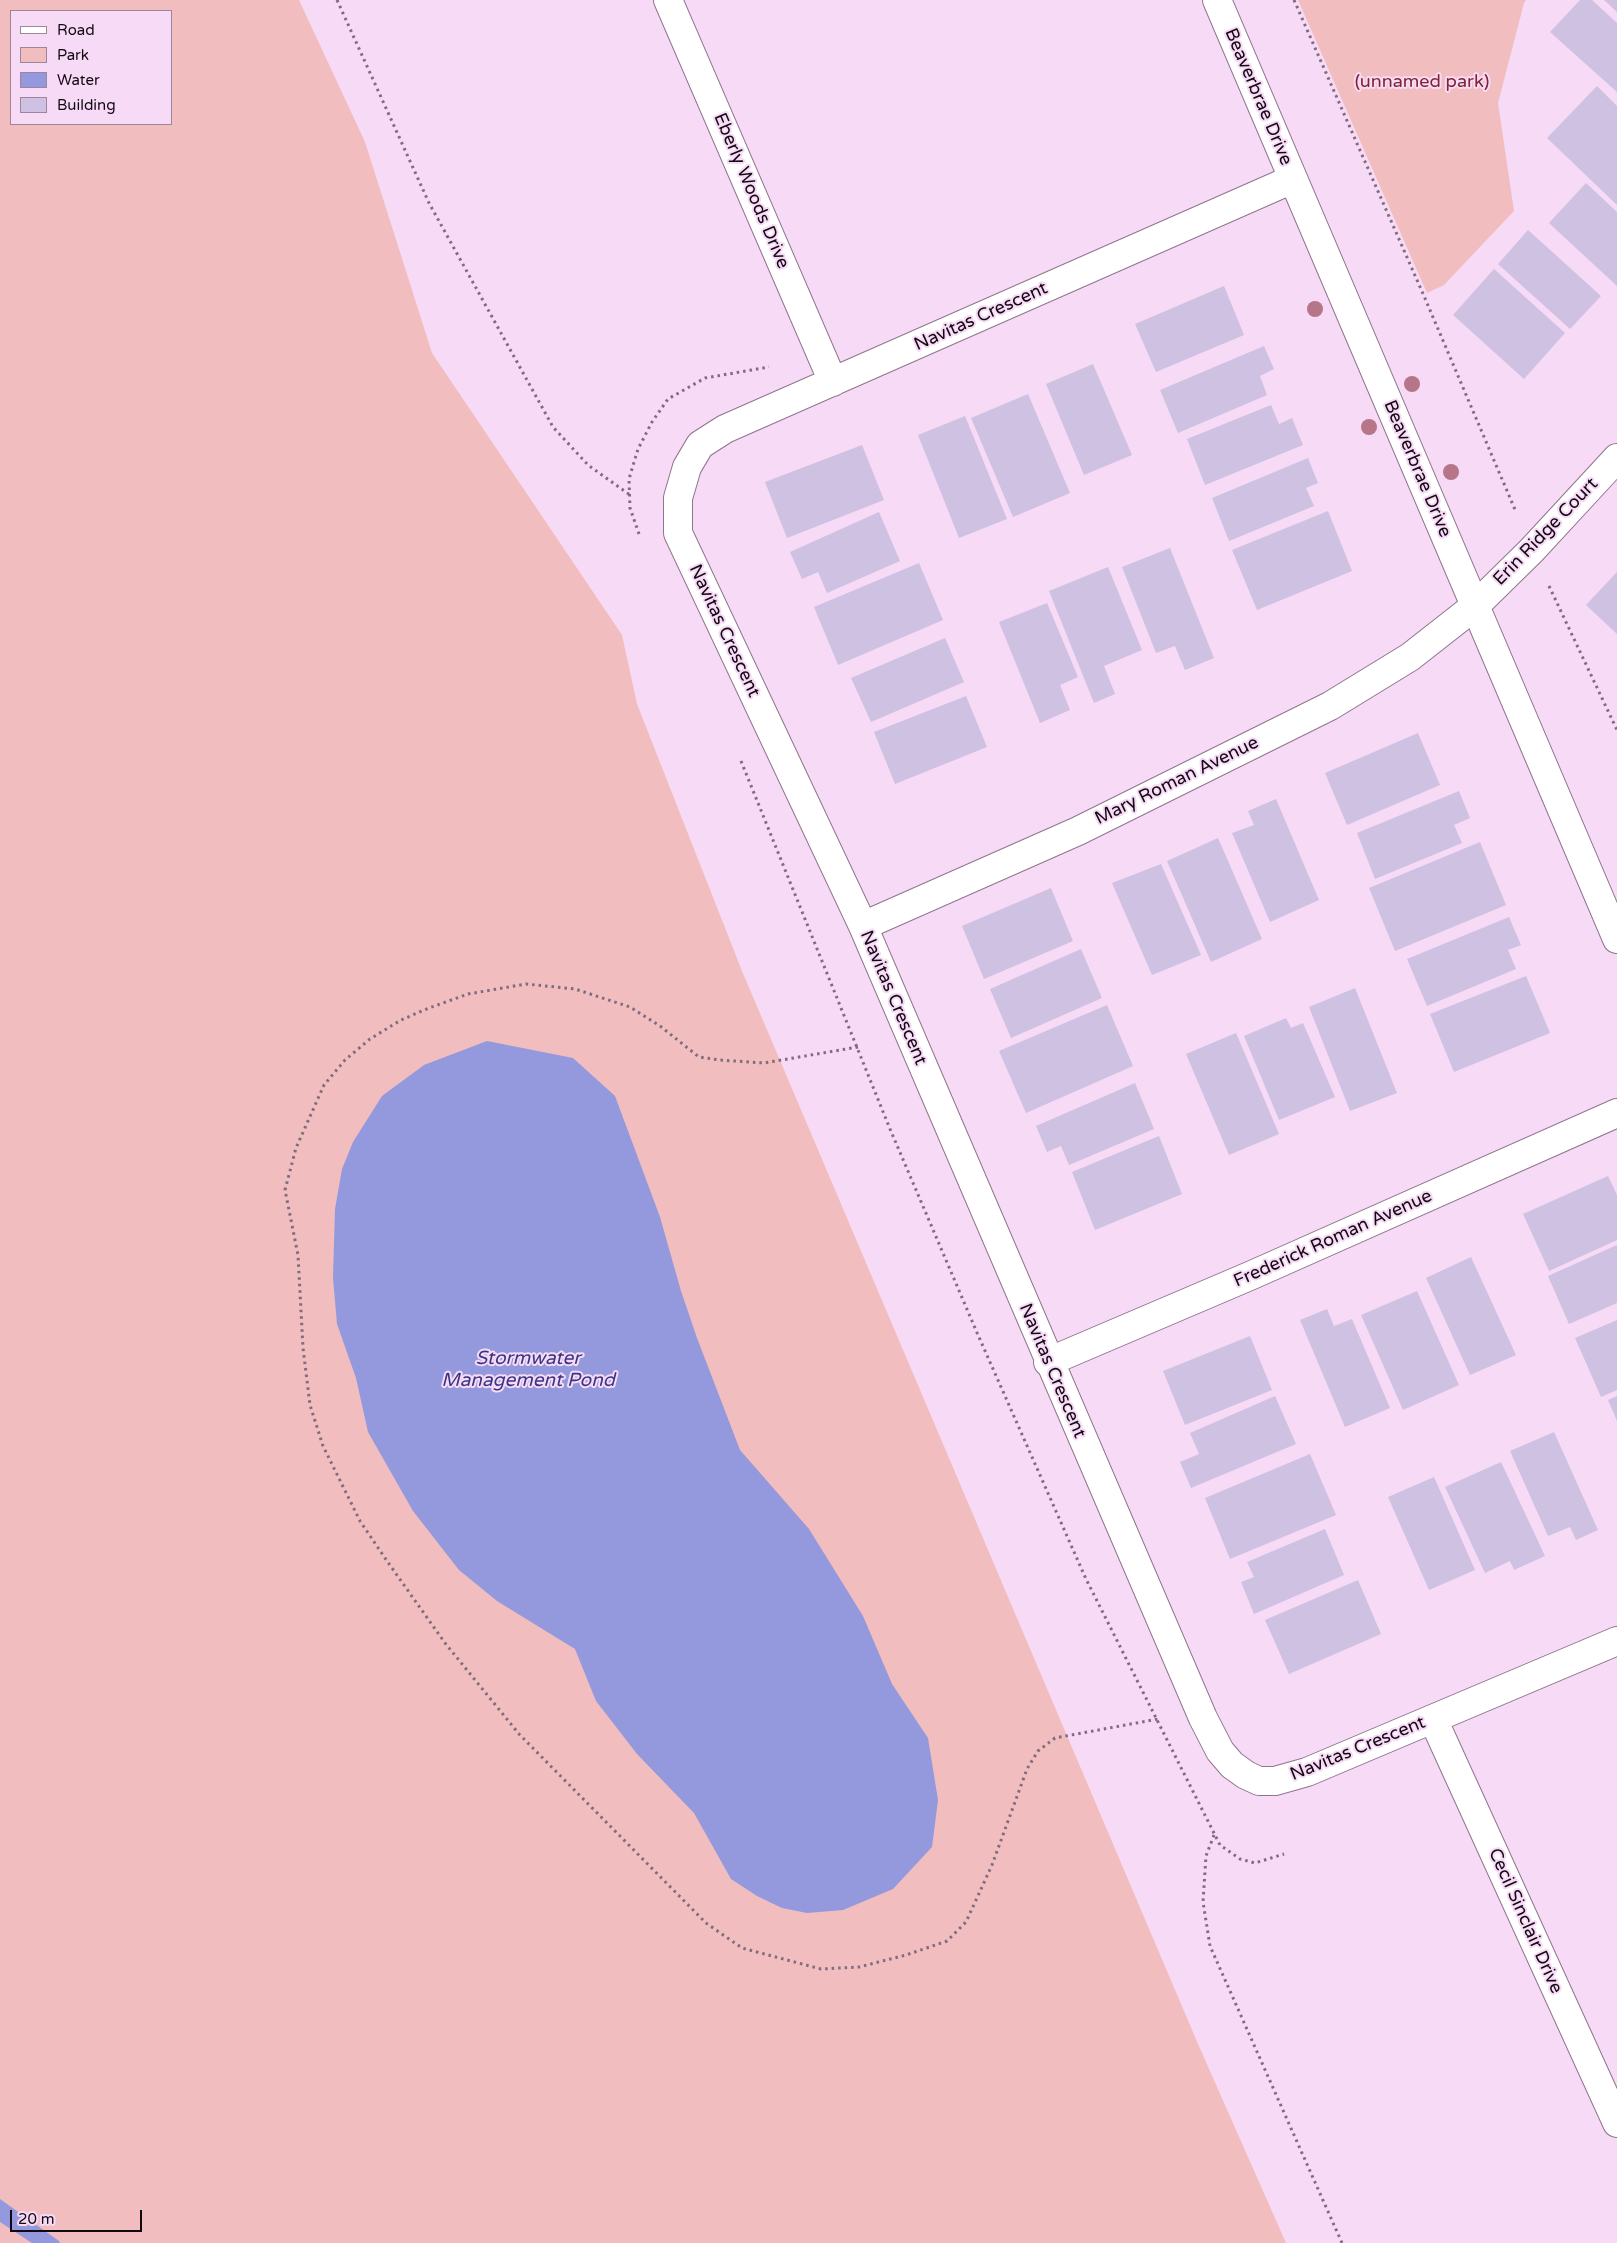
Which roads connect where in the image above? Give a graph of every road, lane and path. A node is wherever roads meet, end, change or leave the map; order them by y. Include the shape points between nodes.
1 (337, 0) edge
2 (668, 0) edge
3 (1217, 0) edge
4 (1294, 0) edge
5 (1293, 179) junction
6 (833, 382) junction
7 (1617, 458) edge
8 (630, 496) dead end
9 (1532, 550) junction
10 (1475, 606) junction
11 (1617, 730) edge
12 (863, 926) junction
13 (1617, 939) edge
14 (858, 1047) dead end
15 (1617, 1114) edge
16 (1048, 1362) junction
17 (1617, 1641) edge
18 (1158, 1719) dead end
19 (1434, 1719) junction
20 (1214, 1834) dead end
21 (1617, 2123) edge
22 (1342, 2243) edge

1 - 8 path via 429,204 553,427 588,466
2 - 6 street, Eberly Woods Drive
3 - 5 street, Beaverbrae Drive
4 - 9 path
5 - 6 street, Navitas Crescent
5 - 10 street, Beaverbrae Drive
6 - 12 street, Navitas Crescent via 725,429 700,445 687,468 678,498 678,533
7 - 9 street, Erin Ridge Court
9 - 10 street, Erin Ridge Court
9 - 11 path
10 - 12 street, Mary Roman Avenue via 1410,657 1330,706 1078,830
10 - 13 street, Beaverbrae Drive
12 - 16 street, Navitas Crescent
14 - 18 path via 764,1063 720,1060 699,1056 630,1007 576,989 526,984 468,994 401,1020 370,1039 345,1060 324,1085 296,1148 285,1190 298,1255 310,1405 323,1446 360,1521 387,1561 445,1643 519,1734 706,1923 742,1948 821,1970 859,1967 947,1941 966,1922 992,1865 1027,1769 1038,1751 1055,1738
15 - 16 street, Frederick Roman Avenue
16 - 19 street, Navitas Crescent via 1203,1718 1220,1751 1232,1764 1259,1781 1275,1781 1307,1772
17 - 19 street, Navitas Crescent
19 - 21 street, Cecil Sinclair Drive
20 - 22 path via 1206,1856 1204,1902 1210,1946

